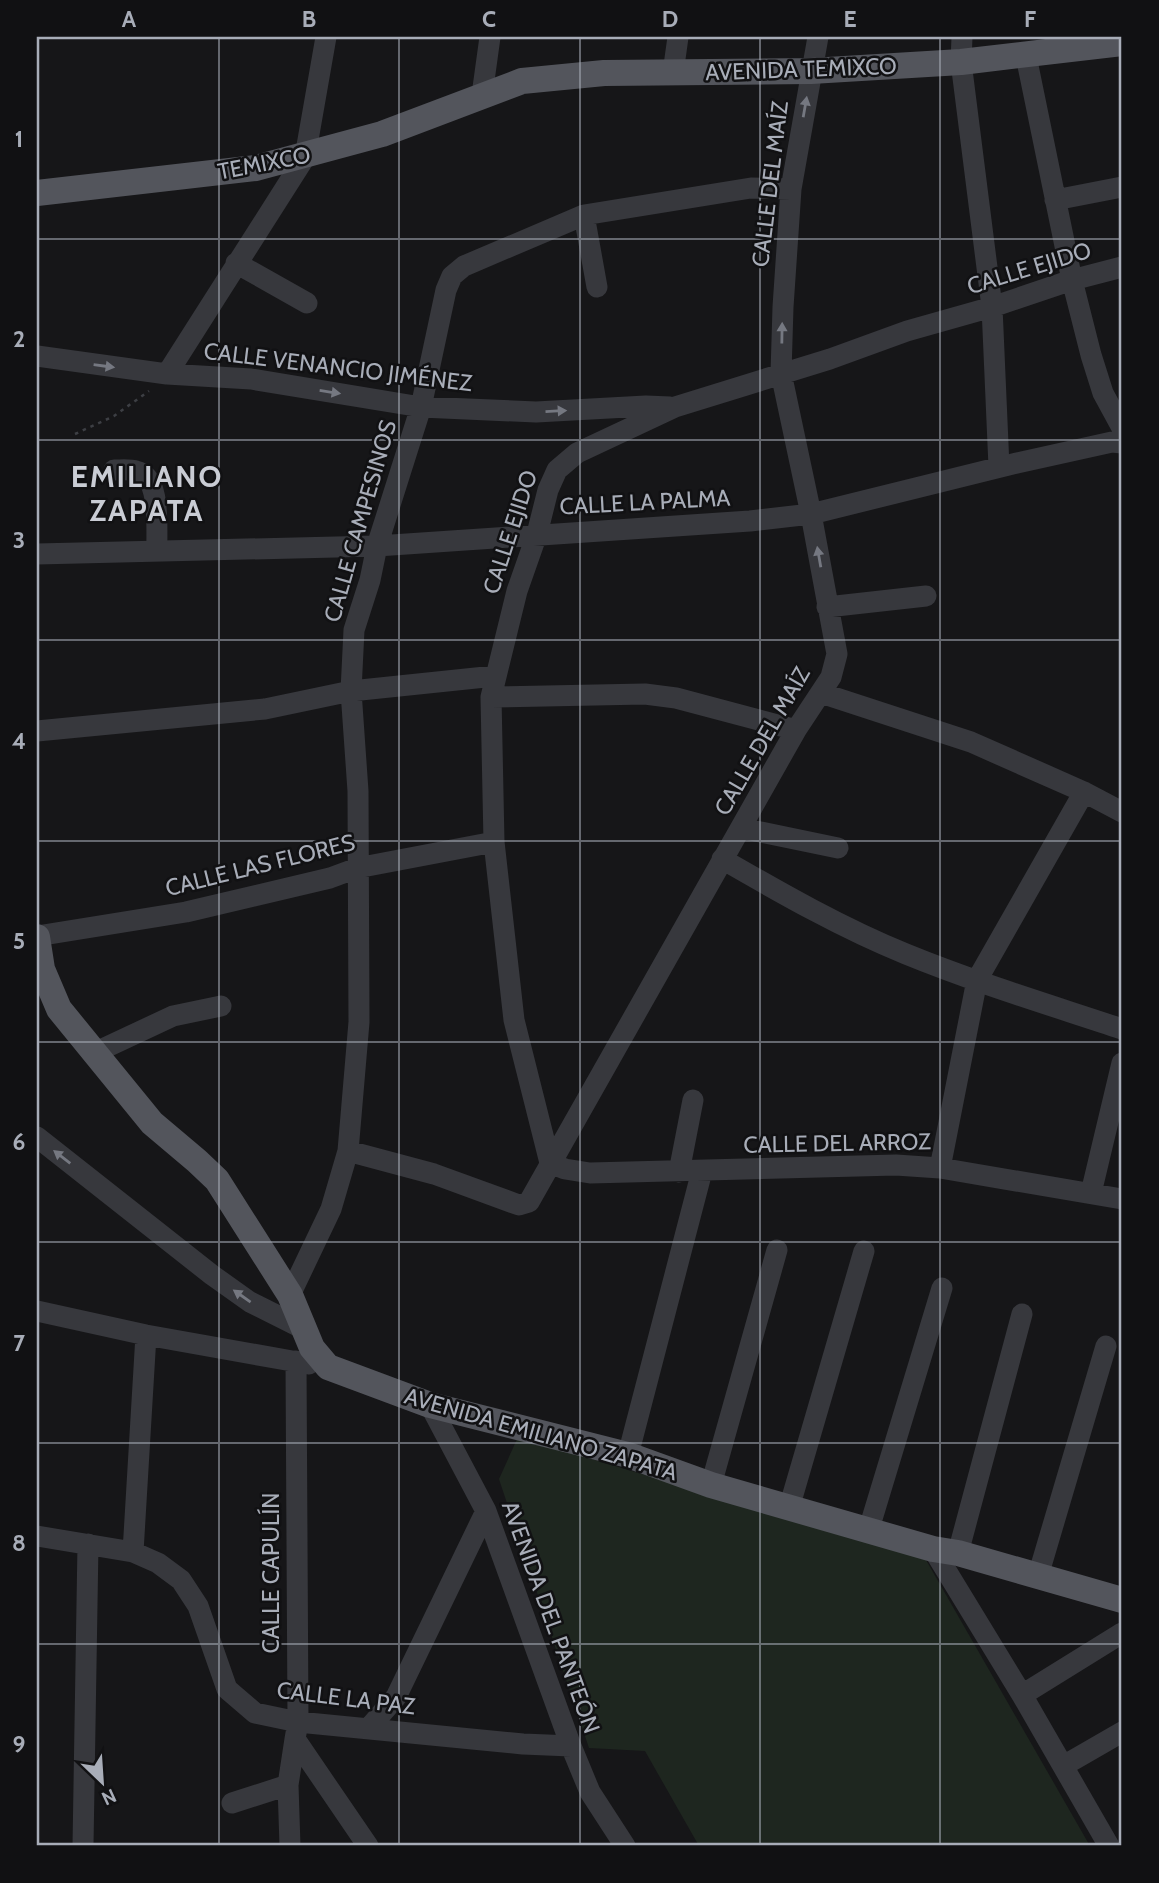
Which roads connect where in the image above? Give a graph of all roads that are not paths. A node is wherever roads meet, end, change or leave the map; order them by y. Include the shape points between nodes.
1 (326, 37) edge
2 (490, 37) edge
3 (678, 37) edge
4 (818, 37) edge
5 (1122, 37) edge
6 (1122, 43) edge
7 (962, 49) edge
8 (1026, 56) junction
9 (811, 71) junction
10 (673, 73) junction
11 (482, 95) junction
12 (304, 156) junction
13 (1122, 187) edge
14 (791, 189) junction
15 (37, 193) edge
16 (1055, 201) junction
17 (584, 215) junction
18 (236, 263) junction
19 (1122, 267) edge
20 (1072, 280) junction
21 (597, 287) dead end
22 (307, 303) dead end
23 (992, 307) junction
24 (37, 356) edge
25 (781, 373) junction
26 (167, 374) junction
27 (421, 407) junction
28 (675, 407) junction
29 (1122, 428) edge
30 (1122, 443) edge
31 (999, 467) junction
32 (114, 470) dead end
33 (811, 514) junction
34 (537, 534) junction
35 (377, 546) junction
36 (157, 551) junction
37 (37, 554) edge
38 (926, 596) dead end
39 (827, 607) junction
40 (495, 676) junction
41 (351, 691) junction
42 (821, 693) junction
43 (491, 697) junction
44 (796, 730) junction
45 (37, 731) edge
46 (1084, 792) junction
47 (1122, 812) edge
48 (741, 828) junction
49 (494, 842) junction
50 (838, 848) dead end
51 (722, 859) junction
52 (357, 868) junction
53 (37, 936) edge
54 (976, 981) junction
55 (221, 1006) dead end
56 (1122, 1029) edge
57 (94, 1053) junction
58 (1122, 1063) edge
59 (693, 1100) dead end
60 (37, 1137) edge
61 (348, 1151) junction
62 (550, 1163) junction
63 (940, 1168) junction
64 (702, 1171) junction
65 (680, 1172) junction
66 (1091, 1193) junction
67 (1122, 1199) edge
68 (777, 1250) dead end
69 (864, 1251) dead end
70 (942, 1288) dead end
71 (290, 1295) junction
72 (37, 1311) edge
73 (1022, 1314) dead end
74 (302, 1328) junction
75 (146, 1335) junction
76 (1106, 1346) dead end
77 (296, 1361) junction
78 (328, 1367) junction
79 (430, 1405) junction
80 (628, 1455) junction
81 (711, 1485) junction
82 (789, 1508) junction
83 (486, 1511) junction
84 (868, 1532) junction
85 (37, 1536) edge
86 (88, 1544) junction
87 (946, 1551) junction
88 (133, 1552) junction
89 (1038, 1576) junction
90 (1122, 1599) edge
91 (1122, 1633) edge
92 (1022, 1695) junction
93 (368, 1729) junction
94 (296, 1731) junction
95 (1122, 1732) edge
96 (571, 1746) junction
97 (1063, 1766) junction
98 (288, 1785) junction
99 (232, 1803) dead end
100 (1122, 1837) edge
101 (287, 1845) edge
102 (83, 1846) edge
103 (368, 1846) edge
104 (625, 1846) edge
105 (1108, 1846) edge

1 - 12 street
2 - 11 street
3 - 10 street
4 - 9 street, CALLE DEL MAÍZ
5 - 6 street
6 - 8 main road, AVENIDA TEMIXCO
7 - 8 main road, AVENIDA TEMIXCO
7 - 9 main road, AVENIDA TEMIXCO
7 - 23 street
8 - 16 street
9 - 10 main road, AVENIDA TEMIXCO
14 -> 9 street, CALLE DEL MAÍZ
10 - 11 main road, AVENIDA TEMIXCO via 558,76 522,81
11 - 12 main road, TEMIXCO via 382,134
12 - 15 main road, TEMIXCO via 256,168
12 - 18 street
13 - 16 street
14 - 17 street, CALLE CAMPESINOS via 751,188
25 -> 14 street, CALLE DEL MAÍZ
16 - 20 street
17 - 21 street
17 - 27 street, CALLE CAMPESINOS via 464,266 452,276
18 - 22 street
18 - 26 street
19 - 20 street, CALLE EJIDO
20 - 23 street, CALLE EJIDO
20 - 29 street via 1103,393
23 - 25 street, CALLE EJIDO
23 - 31 street
24 -> 26 street, CALLE VENANCIO JIMÉNEZ
25 - 28 street, CALLE EJIDO
25 - 33 street, CALLE DEL MAÍZ
26 -> 27 street, CALLE VENANCIO JIMÉNEZ via 251,379
27 -> 28 street, CALLE VENANCIO JIMÉNEZ via 536,412
27 - 35 street, CALLE CAMPESINOS
28 - 34 street, CALLE EJIDO via 577,453 557,470
30 - 31 street, CALLE LA PALMA
31 - 33 street, CALLE LA PALMA
32 - 36 street via 138,471 148,477 155,491
33 - 34 street, CALLE LA PALMA via 750,522
39 -> 33 street, CALLE DEL MAÍZ
34 - 35 street, CALLE LA PALMA
34 - 40 street, CALLE EJIDO
35 - 36 street, CALLE LA PALMA
35 - 41 street, CALLE CAMPESINOS via 354,630
36 - 37 street, CALLE LA PALMA
38 - 39 street
39 - 42 street, CALLE DEL MAÍZ via 837,654
40 - 41 street
40 - 43 street, CALLE EJIDO
41 - 45 street via 265,709
41 - 52 street, CALLE CAMPESINOS via 358,791
42 - 44 street, CALLE DEL MAÍZ
42 - 46 street via 971,742
43 - 44 street via 645,694
43 - 49 street, CALLE EJIDO
44 - 48 street, CALLE DEL MAÍZ
46 - 47 street
46 - 54 street
48 - 50 street
48 - 51 street, CALLE DEL MAÍZ
49 - 52 street, CALLE LAS FLORES
49 - 62 street, CALLE EJIDO via 514,1020
51 - 54 street via 781,894 904,953
51 - 62 street, CALLE DEL MAÍZ
52 - 53 street, CALLE LAS FLORES via 186,912
52 - 61 street, CALLE CAMPESINOS via 359,1022
53 - 57 main road via 42,968 54,999
54 - 56 street
54 - 63 street
55 - 57 street via 173,1016
57 - 71 main road via 152,1123 217,1180
58 - 66 street
59 - 65 street
74 -> 60 street via 222,1282
61 - 62 street, CALLE DEL MAÍZ via 434,1174 519,1205 529,1202
61 - 71 street, CALLE CAMPESINOS via 331,1209
62 - 65 street, CALLE DEL ARROZ via 590,1173
63 - 64 street, CALLE DEL ARROZ via 896,1165
63 - 66 street, CALLE DEL ARROZ
64 - 65 street, CALLE DEL ARROZ
64 - 80 street
66 - 67 street, CALLE DEL ARROZ
68 - 81 street
69 - 82 street
70 - 84 street
71 - 74 main road
72 - 75 street, AVENIDA EMILIANO ZAPATA
73 - 87 street
74 - 78 main road
75 - 77 street, AVENIDA EMILIANO ZAPATA
75 - 88 street
76 - 89 street
77 - 78 street, AVENIDA EMILIANO ZAPATA
77 - 94 street, CALLE CAPULÍN
78 - 79 main road, AVENIDA EMILIANO ZAPATA
79 - 80 main road, AVENIDA EMILIANO ZAPATA
79 - 83 street, AVENIDA DEL PANTEÓN
80 - 81 main road, AVENIDA EMILIANO ZAPATA
81 - 82 main road, AVENIDA EMILIANO ZAPATA
82 - 84 main road, AVENIDA EMILIANO ZAPATA
83 - 93 street via 396,1697
83 - 96 street, AVENIDA DEL PANTEÓN
84 - 87 main road, AVENIDA EMILIANO ZAPATA
85 - 86 street, CALLE LA PAZ
86 - 88 street, CALLE LA PAZ
86 - 102 street
87 - 89 main road, AVENIDA EMILIANO ZAPATA
87 - 92 street
88 - 94 street, CALLE LA PAZ via 181,1580 198,1606 227,1689 255,1713
89 - 90 main road, AVENIDA EMILIANO ZAPATA
91 - 92 street
92 - 97 street
93 - 94 street, CALLE LA PAZ
93 - 96 street, CALLE LA PAZ
94 - 98 street, CALLE CAPULÍN
94 - 103 street
95 - 97 street
96 - 104 street, AVENIDA DEL PANTEÓN via 590,1792
97 - 105 street
98 - 99 street
98 - 101 street, CALLE CAPULÍN
100 - 105 street

